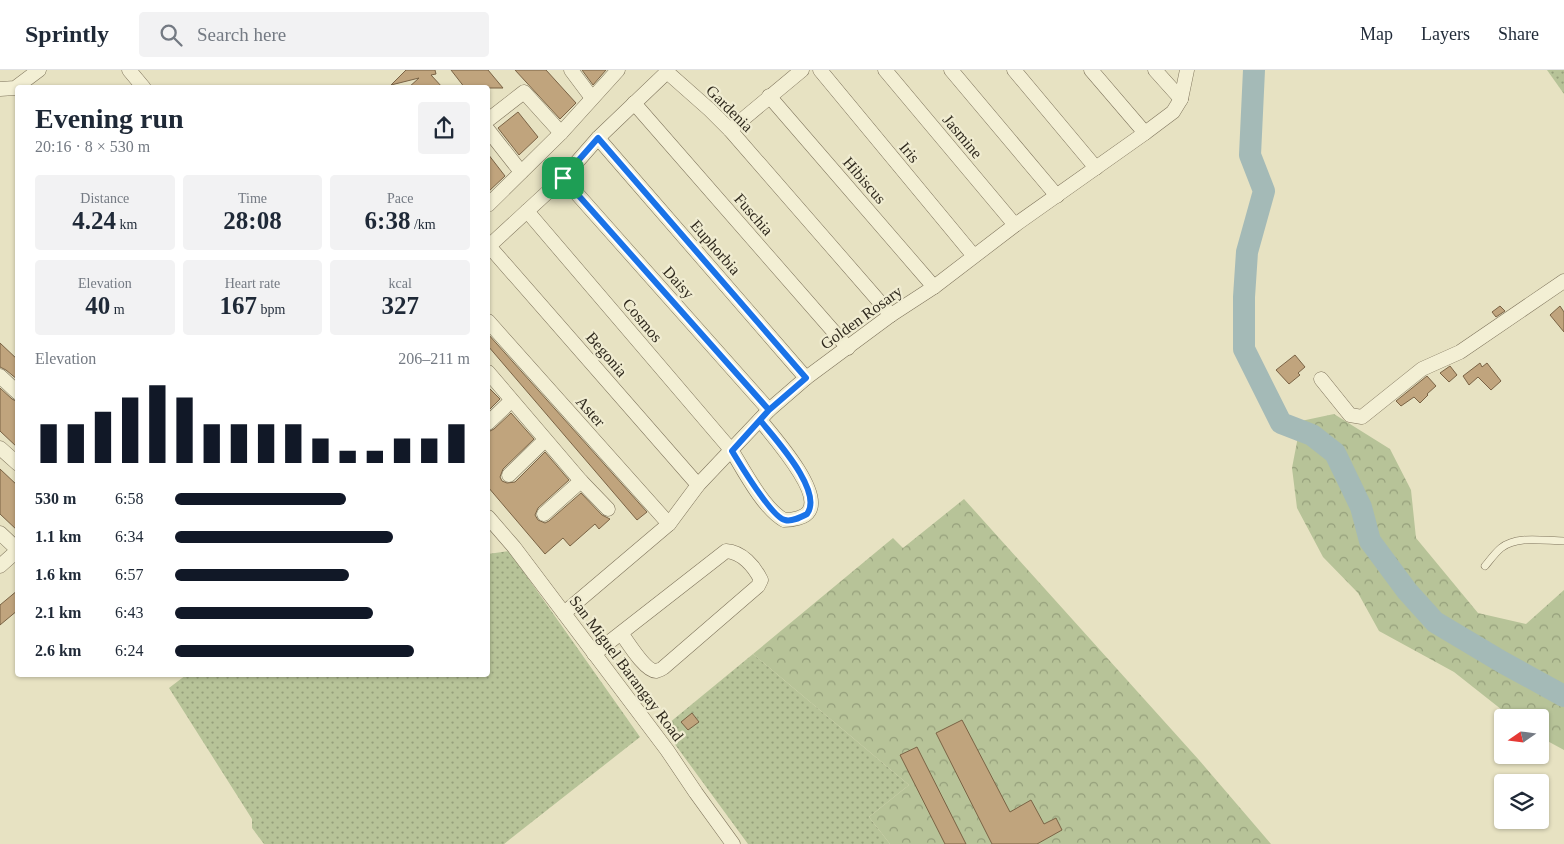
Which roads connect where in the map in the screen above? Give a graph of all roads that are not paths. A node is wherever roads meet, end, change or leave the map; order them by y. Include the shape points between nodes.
1 (39, 70) edge
2 (129, 70) edge
3 (570, 70) edge
4 (618, 70) edge
5 (802, 70) edge
6 (820, 70) edge
7 (885, 70) edge
8 (951, 70) edge
9 (1014, 70) edge
10 (1090, 70) edge
11 (1155, 70) edge
12 (1187, 70) edge
13 (19, 85) edge
14 (142, 85) edge
15 (15, 88) edge
16 (0, 89) edge
17 (769, 96) junction
18 (592, 98) junction
19 (1181, 99) junction
20 (634, 103) junction
21 (490, 118) edge
22 (730, 130) junction
23 (490, 133) edge
24 (1145, 133) junction
25 (560, 134) junction
26 (598, 138) junction
27 (1096, 168) junction
28 (521, 172) junction
29 (563, 178) junction
30 (1057, 196) junction
31 (490, 203) edge
32 (527, 211) junction
33 (1015, 224) junction
34 (490, 245) edge
35 (490, 249) edge
36 (973, 256) junction
37 (1564, 281) edge
38 (934, 287) junction
39 (891, 315) junction
40 (490, 323) edge
41 (848, 348) junction
42 (490, 374) edge
43 (0, 376) edge
44 (806, 378) junction
45 (1321, 379) dead end
46 (15, 390) edge
47 (512, 402) junction
48 (765, 415) junction
49 (490, 421) edge
50 (545, 440) junction
51 (0, 448) edge
52 (732, 451) junction
53 (15, 461) edge
54 (509, 475) dead end
55 (581, 481) junction
56 (698, 485) junction
57 (608, 509) dead end
58 (544, 514) dead end
59 (490, 519) edge
60 (669, 524) junction
61 (0, 533) edge
62 (1564, 541) edge
63 (15, 547) edge
64 (15, 553) edge
65 (0, 566) edge
66 (1485, 566) dead end
67 (564, 613) junction
68 (621, 633) junction
69 (594, 654) junction
70 (733, 844) edge

1 - 13 street
2 - 14 street
3 - 18 street
4 - 18 street
5 - 17 street
6 - 36 street, Iris
7 - 33 street, Jasmine
8 - 30 street
9 - 27 street
10 - 24 street
11 - 19 street
12 - 19 street, Golden Rosary
15 - 16 street
17 - 22 street
17 - 38 street, Hibiscus
18 - 25 street
19 - 24 street, Golden Rosary via 1172,112
20 - 22 street, Gardenia via 667,72
20 - 26 street, Gardenia
20 - 41 street, Fuschia
21 - 25 street via 524,92
22 - 39 street, Gardenia
23 - 28 street
24 - 27 street, Golden Rosary
25 - 28 street
26 - 29 street, Gardenia
26 - 44 street, Euphorbia
27 - 30 street, Golden Rosary
28 - 31 street
29 - 32 street, Gardenia
29 - 48 street, Daisy
30 - 33 street, Golden Rosary
32 - 34 street, Gardenia
32 - 52 street, Cosmos
33 - 36 street, Golden Rosary
35 - 56 street, Begonia
36 - 38 street, Golden Rosary
37 - 45 street via 1460,352 1422,369 1362,417 1350,415
38 - 39 street, Golden Rosary
39 - 41 street, Golden Rosary
40 - 60 street, Aster
41 - 44 street, Golden Rosary
42 - 47 street
43 - 46 street
44 - 48 street, Golden Rosary
47 - 49 street
47 - 50 street
48 - 52 street, Golden Rosary
48 - 52 street, Daisy via 799,469 810,496 807,514 790,520 778,517
50 - 54 street
50 - 55 street
51 - 53 street
52 - 56 street, Golden Rosary
55 - 57 street
55 - 58 street
56 - 60 street, Golden Rosary
59 - 67 street, San Miguel Barangay Road
60 - 67 street, Golden Rosary
61 - 63 street
62 - 66 lane via 1521,540 1511,543
64 - 65 street
67 - 69 street, San Miguel Barangay Road
68 - 68 street via 726,551 733,551 744,558 760,580 758,586 656,671 643,663
68 - 69 street
69 - 70 street, San Miguel Barangay Road via 668,750

